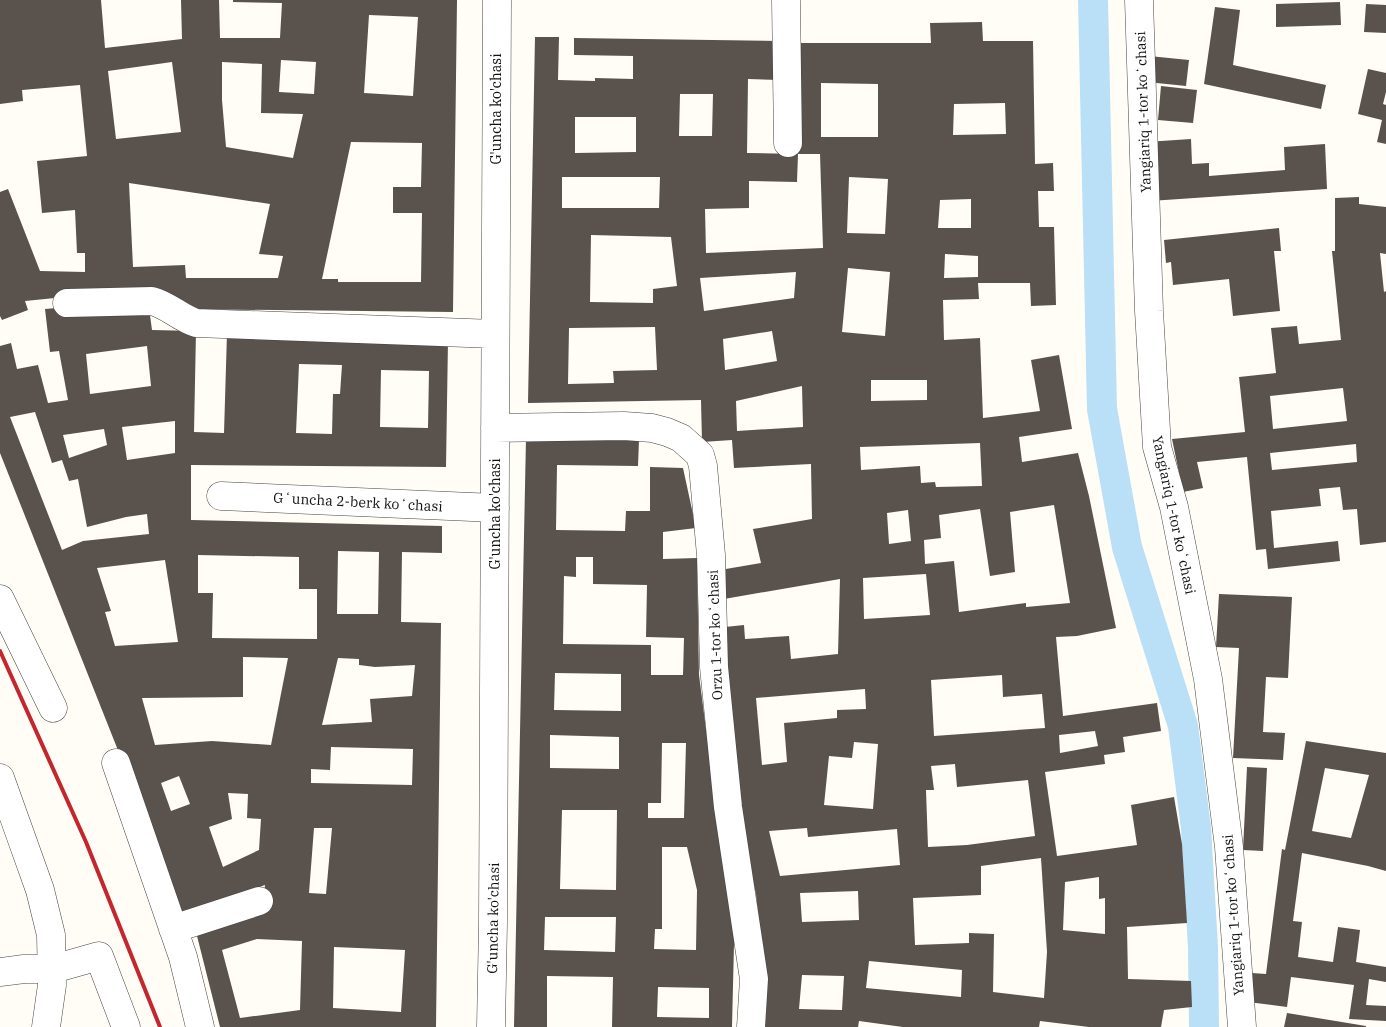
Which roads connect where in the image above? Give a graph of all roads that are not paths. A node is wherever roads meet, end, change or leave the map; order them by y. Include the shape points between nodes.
1 (497, 0) edge
2 (786, 0) edge
3 (1139, 0) edge
4 (788, 143) dead end
5 (67, 303) dead end
6 (495, 334) junction
7 (495, 428) junction
8 (221, 496) dead end
9 (495, 508) junction
10 (0, 599) edge
11 (54, 708) dead end
12 (116, 763) dead end
13 (0, 778) edge
14 (258, 901) dead end
15 (173, 929) junction
16 (53, 969) junction
17 (12, 971) edge
18 (46, 1027) edge
19 (126, 1027) edge
20 (200, 1027) edge
21 (491, 1027) edge
22 (751, 1027) edge
23 (1242, 1027) edge

1 - 6 street, G'uncha ko'chasi
2 - 4 street
3 - 23 street, Yangiariq 1-tor koʻchasi via 1149,311 1157,447 1174,507 1208,678 1229,847
5 - 6 street via 152,301 196,324
6 - 7 street, G'uncha ko'chasi
7 - 9 street, G'uncha ko'chasi
7 - 22 street, Orzu 1-tor koʻchasi via 652,428 681,438 700,455 711,555 714,667 728,807 754,978
8 - 9 street, Gʻuncha 2-berk koʻchasi
9 - 21 street, G'uncha ko'chasi
10 - 11 street
12 - 15 street
13 - 16 street via 40,890 51,935
14 - 15 street
15 - 20 street
16 - 17 street
16 - 18 street
16 - 19 street via 99,956

